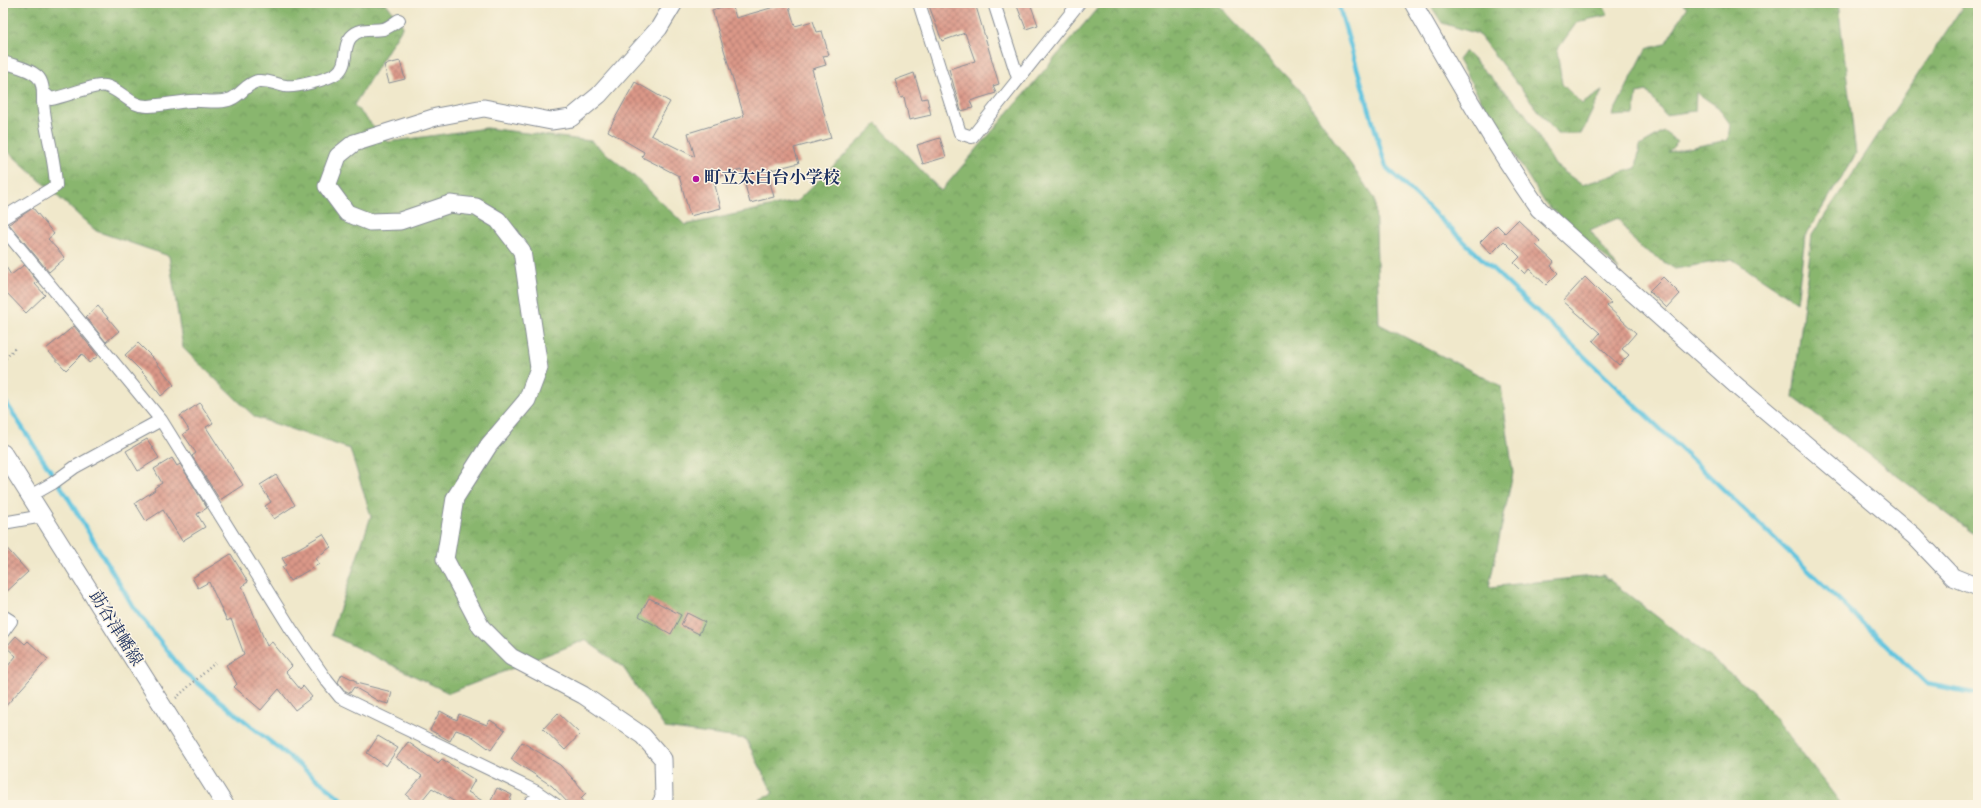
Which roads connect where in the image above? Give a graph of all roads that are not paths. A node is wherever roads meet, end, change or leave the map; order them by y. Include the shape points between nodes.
1 (674, 3) edge
2 (919, 3) edge
3 (994, 3) edge
4 (1079, 3) edge
5 (1413, 3) edge
6 (399, 20) dead end
7 (3, 62) edge
8 (1018, 78) junction
9 (43, 92) junction
10 (3, 218) edge
11 (3, 228) edge
12 (161, 420) junction
13 (3, 453) edge
14 (30, 496) junction
15 (43, 516) junction
16 (3, 523) edge
17 (1978, 587) edge
18 (3, 616) edge
19 (3, 632) edge
20 (540, 794) junction
21 (225, 805) edge
22 (528, 805) edge
23 (556, 805) edge
24 (660, 805) edge

1 - 24 street via 654,34 599,95 571,118 551,122 484,108 436,117 354,143 338,156 326,186 347,213 370,222 400,221 450,204 476,207 498,220 522,251 539,368 527,400 489,445 455,498 446,559 481,627 511,657 583,695 643,736 663,759 664,798
2 - 8 street via 960,133 972,137
3 - 8 street
4 - 8 street
5 - 17 street via 1464,92 1539,209 1739,388 1914,536 1953,577
6 - 9 street via 383,29 355,33 350,38 345,62 338,73 296,85 285,86 271,81 257,82 248,85 231,99 223,101 140,106 106,86 91,87 65,97 51,99
7 - 9 street via 38,76
9 - 10 street via 56,186
11 - 12 street
12 - 14 street via 75,467
12 - 20 street via 291,629 340,697
13 - 14 street, 莇谷津幡線
14 - 15 street, 莇谷津幡線
15 - 16 street
15 - 21 street, 莇谷津幡線
18 - 19 street via 11,621
20 - 22 street
20 - 23 street

